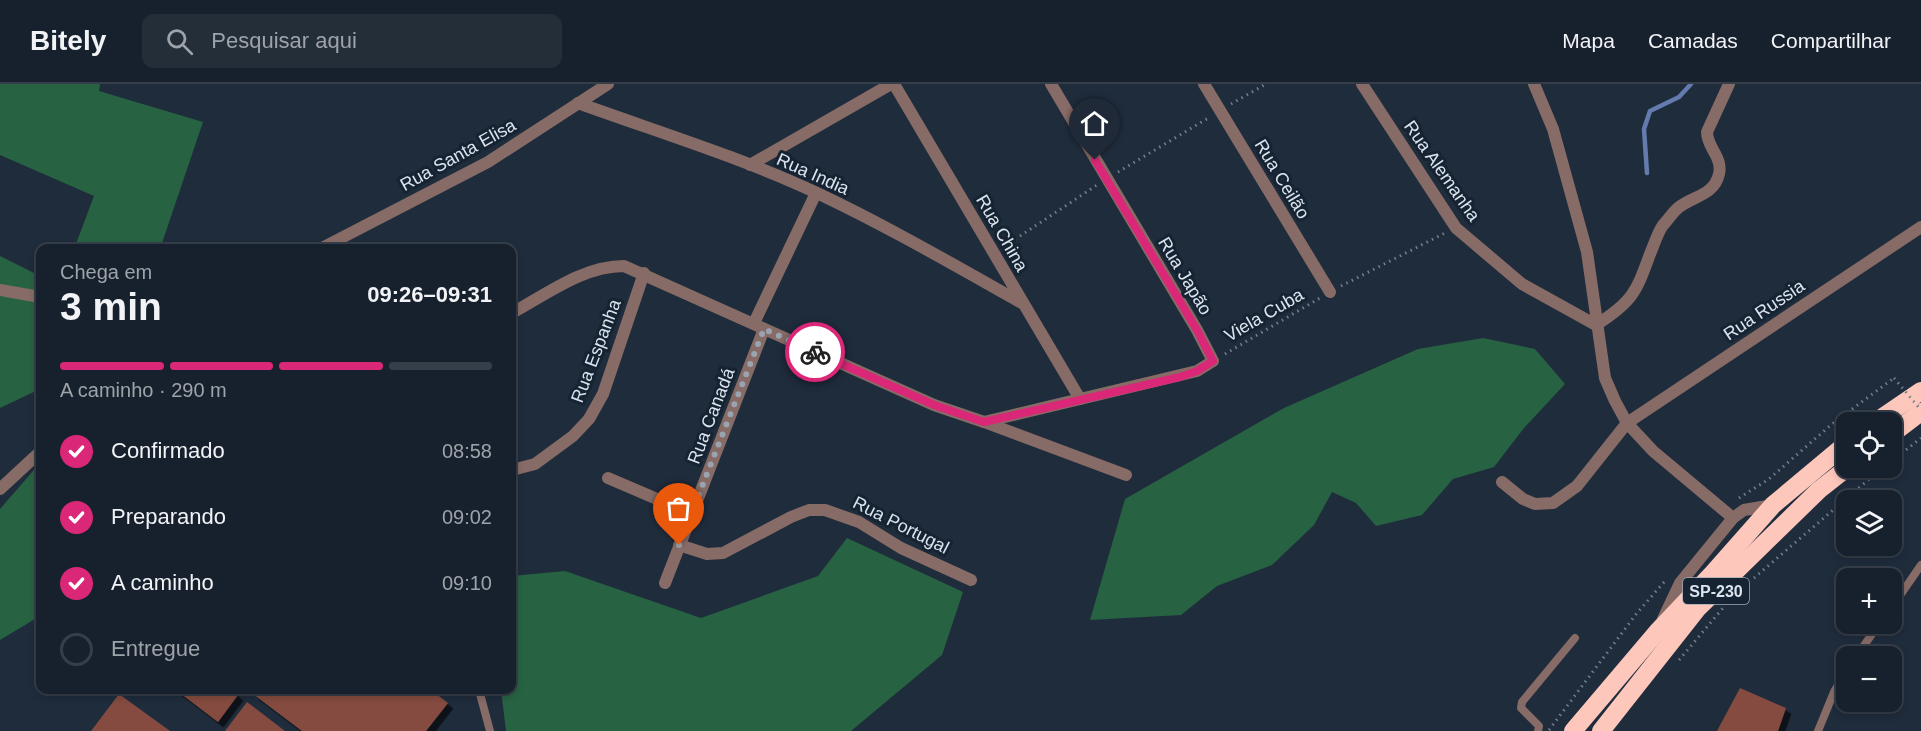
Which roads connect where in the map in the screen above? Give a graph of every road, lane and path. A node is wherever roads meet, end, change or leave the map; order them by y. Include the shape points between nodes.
1 (608, 84) edge
2 (892, 84) edge
3 (1051, 84) edge
4 (1204, 84) edge
5 (1266, 84) edge
6 (1362, 84) edge
7 (1534, 84) edge
8 (1729, 84) edge
9 (578, 103) junction
10 (1220, 111) junction
11 (750, 165) junction
12 (1106, 180) junction
13 (816, 193) junction
14 (1921, 227) edge
15 (1456, 228) junction
16 (330, 244) edge
17 (993, 253) junction
18 (644, 273) junction
19 (0, 290) edge
20 (1330, 292) junction
21 (36, 296) edge
22 (1022, 303) junction
23 (516, 311) edge
24 (1596, 325) junction
25 (759, 326) junction
26 (1213, 361) junction
27 (1921, 391) edge
28 (1080, 399) junction
29 (1921, 411) edge
30 (1890, 412) edge
31 (984, 422) junction
32 (1627, 423) junction
33 (1902, 426) edge
34 (1921, 438) edge
35 (1836, 452) edge
36 (1902, 453) edge
37 (36, 456) edge
38 (516, 469) edge
39 (1126, 476) dead end
40 (1836, 477) edge
41 (608, 478) dead end
42 (1870, 478) edge
43 (1502, 482) dead end
44 (0, 489) edge
45 (1773, 505) junction
46 (692, 514) junction
47 (1729, 515) junction
48 (679, 545) junction
49 (1921, 565) edge
50 (1666, 579) dead end
51 (971, 580) dead end
52 (1750, 582) dead end
53 (665, 583) dead end
54 (1902, 593) edge
55 (1727, 603) dead end
56 (1657, 632) junction
57 (1575, 638) dead end
58 (1674, 667) dead end
59 (1836, 688) edge
60 (480, 694) edge
61 (490, 731) edge
62 (1538, 731) edge
63 (1548, 731) edge
64 (1573, 731) edge
65 (1601, 731) edge
66 (1818, 731) edge

1 - 9 street, Rua Santa Elisa
2 - 11 street
2 - 17 street, Rua China
3 - 12 street, Rua Japão
4 - 10 street, Rua Ceilão
5 - 10 path
6 - 15 street, Rua Alemanha
7 - 24 street via 1553,129 1587,252
8 - 24 street via 1707,132 1707,140 1719,160 1719,175 1713,187 1679,207 1661,228 1634,295 1622,309
9 - 11 street, Rua India
9 - 16 street, Rua Santa Elisa via 488,162
10 - 12 path
10 - 20 street, Rua Ceilão
11 - 13 street, Rua India
12 - 17 path
12 - 26 street, Rua Japão
13 - 22 street, Rua India
13 - 25 street, Rua Canadá
14 - 32 street, Rua Russia
15 - 20 path, Viela Cuba
15 - 24 street, Rua Alemanha via 1522,284
17 - 22 street, Rua China
18 - 23 street via 624,266 588,271
18 - 25 street
18 - 38 street, Rua Espanha via 603,394 589,419 573,436 534,464
19 - 21 street
20 - 26 path, Viela Cuba
22 - 28 street, Rua China
24 - 32 street via 1605,378
25 - 31 street via 934,405
25 - 46 street, Rua Canadá
26 - 28 street via 1180,377
27 - 30 highway
28 - 31 street
29 - 33 highway
29 - 47 path, bridge via 1894,378 1832,424 1769,479 1741,495
31 - 39 street
32 - 43 street, Rua Russia via 1577,486 1553,503 1535,504
32 - 47 street via 1653,451
34 - 36 path
35 - 45 highway, SP-230
37 - 44 street
40 - 65 highway, SP-230 via 1698,608
41 - 46 street
42 - 52 path
45 - 47 street
45 - 56 highway, SP-230
46 - 48 street, Rua Canadá
47 - 56 street via 1680,583
48 - 51 street, Rua Portugal via 707,554 723,553 791,517 809,510 825,510 859,522 901,549
48 - 53 street, Rua Canadá
49 - 54 lane
50 - 63 path
55 - 58 path
56 - 64 highway, SP-230
57 - 62 lane via 1522,702 1521,708 1539,726
59 - 66 lane
60 - 61 lane

